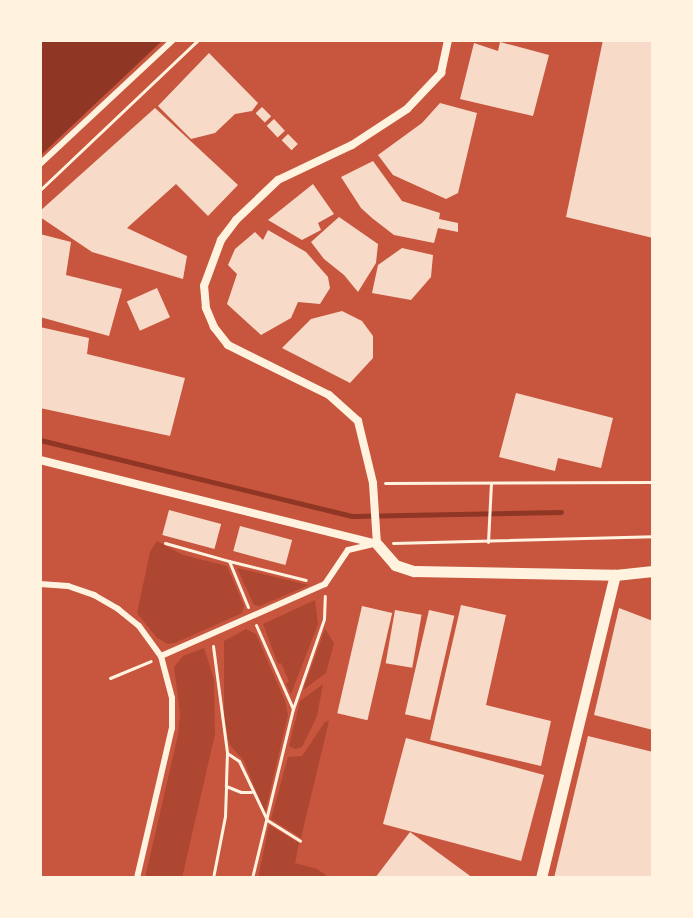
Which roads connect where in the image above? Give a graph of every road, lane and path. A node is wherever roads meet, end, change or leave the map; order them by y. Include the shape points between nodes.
1 (173, 40) edge
2 (198, 40) edge
3 (448, 40) edge
4 (40, 164) edge
5 (40, 190) edge
6 (40, 460) edge
7 (653, 482) edge
8 (373, 483) junction
9 (491, 483) junction
10 (653, 536) edge
11 (181, 540) dead end
12 (488, 542) junction
13 (165, 543) dead end
14 (377, 544) junction
15 (201, 546) dead end
16 (179, 547) junction
17 (199, 553) junction
18 (229, 561) dead end
19 (653, 571) edge
20 (615, 575) junction
21 (40, 584) edge
22 (325, 584) junction
23 (211, 635) junction
24 (161, 656) junction
25 (110, 678) dead end
26 (227, 753) junction
27 (226, 786) junction
28 (251, 792) junction
29 (267, 820) junction
30 (300, 841) dead end
31 (137, 878) edge
32 (213, 878) edge
33 (252, 878) edge
34 (541, 878) edge

1 - 4 street
2 - 5 path
3 - 8 street via 441,73 407,109 352,145 278,180 236,220 221,240 204,286 206,308 228,345 329,395 358,421
6 - 14 street
7 - 9 path
8 - 9 path
8 - 14 street
9 - 12 path
10 - 12 path
11 - 16 path
12 - 14 path
13 - 16 path
14 - 20 street via 395,565 414,571
14 - 22 street via 348,550
15 - 17 path
16 - 17 path
17 - 18 path
19 - 20 street
20 - 34 street
21 - 24 street via 68,586 118,609 139,626
22 - 23 street
22 - 29 path via 324,619 293,709
23 - 24 street
23 - 26 path
24 - 25 path
24 - 31 street via 172,698 172,728
26 - 27 path
26 - 28 path via 239,761
27 - 28 path
27 - 32 path
28 - 29 path
29 - 30 path
29 - 33 path

